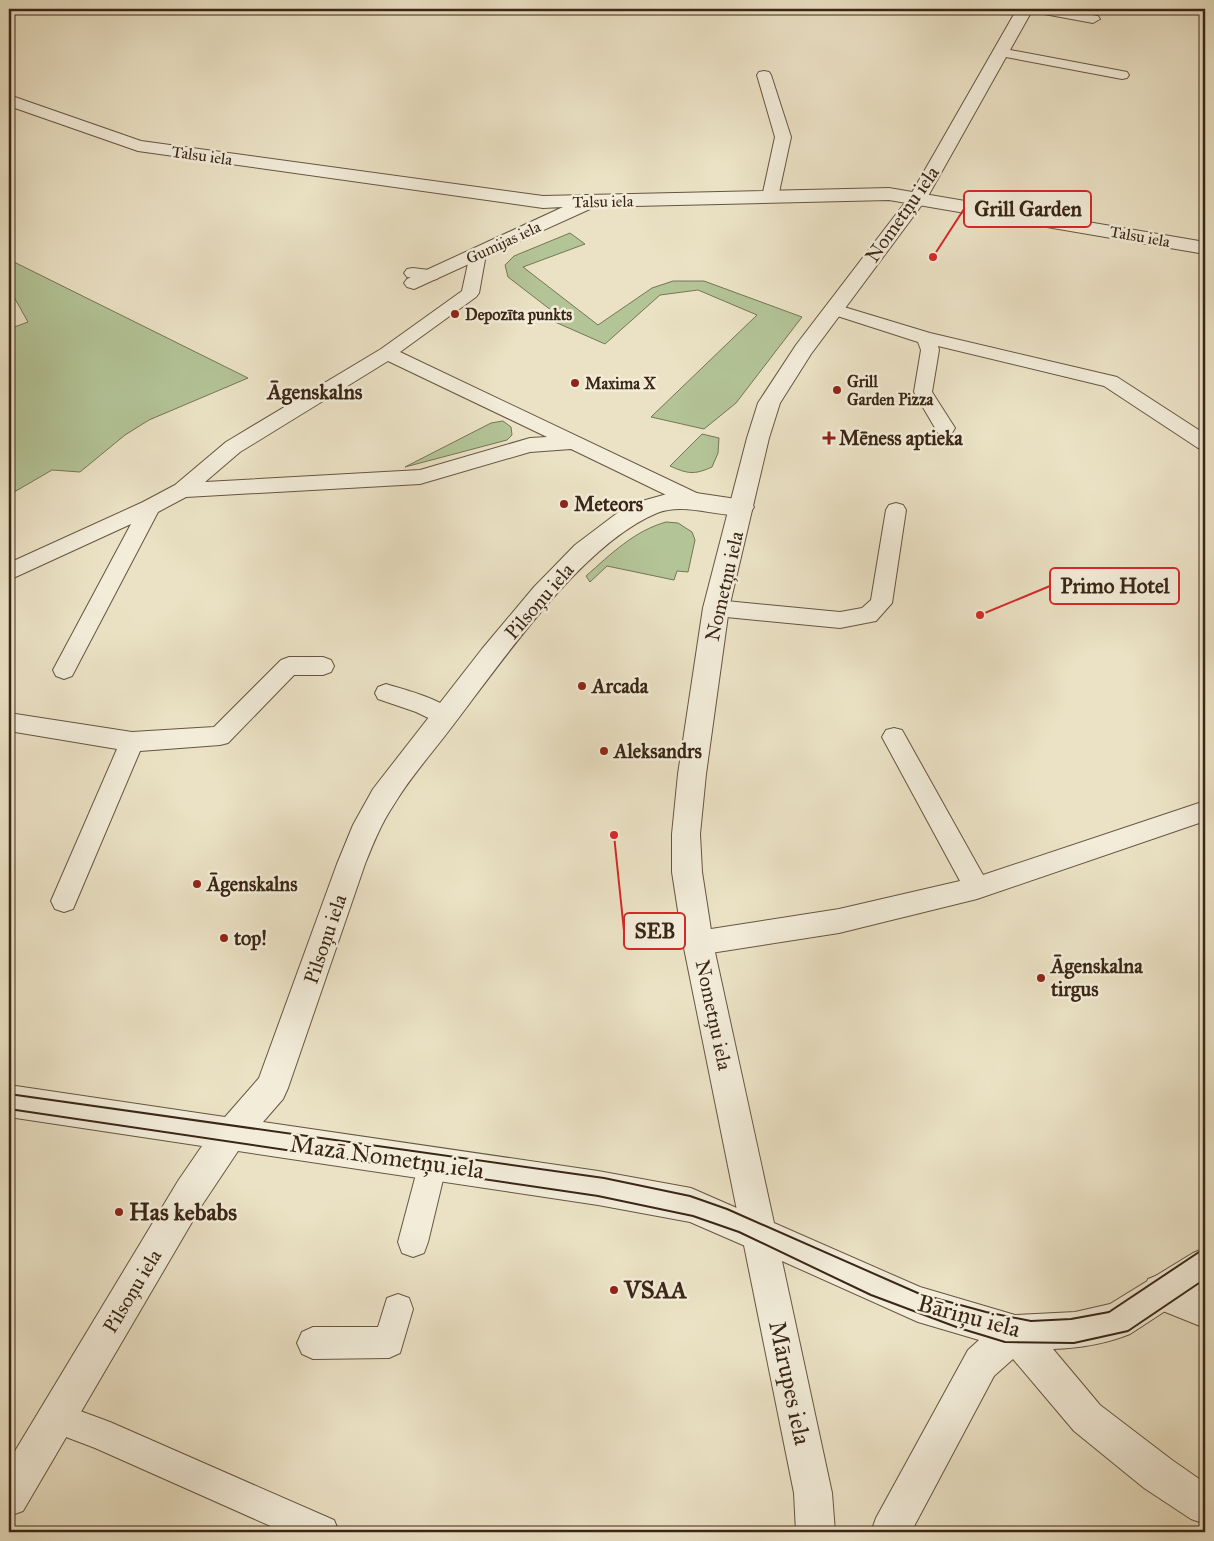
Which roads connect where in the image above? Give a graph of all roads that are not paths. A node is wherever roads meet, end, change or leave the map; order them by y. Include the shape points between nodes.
1 (1025, 9) edge
2 (1038, 9) edge
3 (1093, 19) dead end
4 (1000, 52) junction
5 (764, 75) dead end
6 (1122, 76) dead end
7 (9, 100) edge
8 (770, 197) junction
9 (918, 198) junction
10 (592, 201) junction
11 (1205, 248) edge
12 (478, 254) junction
13 (419, 277) dead end
14 (834, 309) junction
15 (926, 338) junction
16 (388, 353) junction
17 (945, 428) dead end
18 (575, 442) junction
19 (1205, 443) edge
20 (182, 490) junction
21 (696, 501) junction
22 (150, 507) junction
23 (742, 507) junction
24 (896, 510) dead end
25 (9, 572) edge
26 (716, 608) junction
27 (323, 666) dead end
28 (64, 670) dead end
29 (386, 692) dead end
30 (445, 717) junction
31 (9, 722) edge
32 (894, 738) dead end
33 (132, 742) junction
34 (1205, 811) edge
35 (977, 888) junction
36 (64, 901) dead end
37 (698, 943) junction
38 (9, 1101) edge
39 (231, 1134) junction
40 (433, 1164) junction
41 (759, 1235) junction
42 (413, 1242) dead end
43 (1205, 1265) edge
44 (1162, 1292) junction
45 (398, 1308) dead end
46 (1205, 1310) edge
47 (1015, 1333) junction
48 (312, 1343) dead end
49 (56, 1418) junction
50 (9, 1497) edge
51 (1205, 1505) edge
52 (322, 1532) edge
53 (815, 1532) edge
54 (890, 1532) edge

1 - 4 street, Nometņu iela
2 - 3 lane
4 - 6 lane
4 - 9 street, Nometņu iela
5 - 8 lane via 783,137
7 - 10 street, Talsu iela via 138,146 543,202
8 - 9 street, Talsu iela via 888,194
8 - 10 street, Talsu iela
9 - 11 street, Talsu iela
9 - 14 street, Nometņu iela
10 - 12 street, Gumijas iela
12 - 13 street, Gumijas iela
12 - 16 lane via 470,293
14 - 15 lane
14 - 23 street, Nometņu iela via 802,350 769,403
15 - 17 lane via 930,350 923,392
15 - 19 lane via 1110,381
16 - 18 lane
16 - 20 lane via 233,447
18 - 20 lane via 530,445 420,477
18 - 21 lane
20 - 22 lane
21 - 23 street, Pilsoņu iela
21 - 30 street, Pilsoņu iela via 667,502 637,512 584,551 491,656
22 - 25 lane
22 - 28 lane
23 - 26 street, Nometņu iela
24 - 26 lane via 881,604 868,615 840,620
26 - 37 street, Nometņu iela via 686,834 687,872
27 - 33 lane via 289,666 220,736
29 - 30 lane
30 - 39 street, Pilsoņu iela via 383,797 363,834 272,1088
31 - 33 lane
32 - 35 lane
33 - 36 lane
34 - 35 lane
35 - 37 lane via 839,921
37 - 41 street, Nometņu iela
38 - 39 street, Mazā Nometņu iela
39 - 40 street, Mazā Nometņu iela
39 - 49 street, Pilsoņu iela via 190,1193
40 - 41 street, Mazā Nometņu iela via 691,1205
40 - 42 lane
41 - 47 street, Bāriņu iela via 918,1304
41 - 53 street, Mārupes iela via 813,1493
43 - 44 street, Bāriņu iela
44 - 46 street
44 - 47 street, Bāriņu iela via 1117,1321 1075,1330
45 - 48 lane via 389,1342
47 - 51 street via 1087,1418 1158,1474
47 - 54 street via 981,1363
49 - 50 street, Pilsoņu iela
49 - 52 lane via 100,1434

